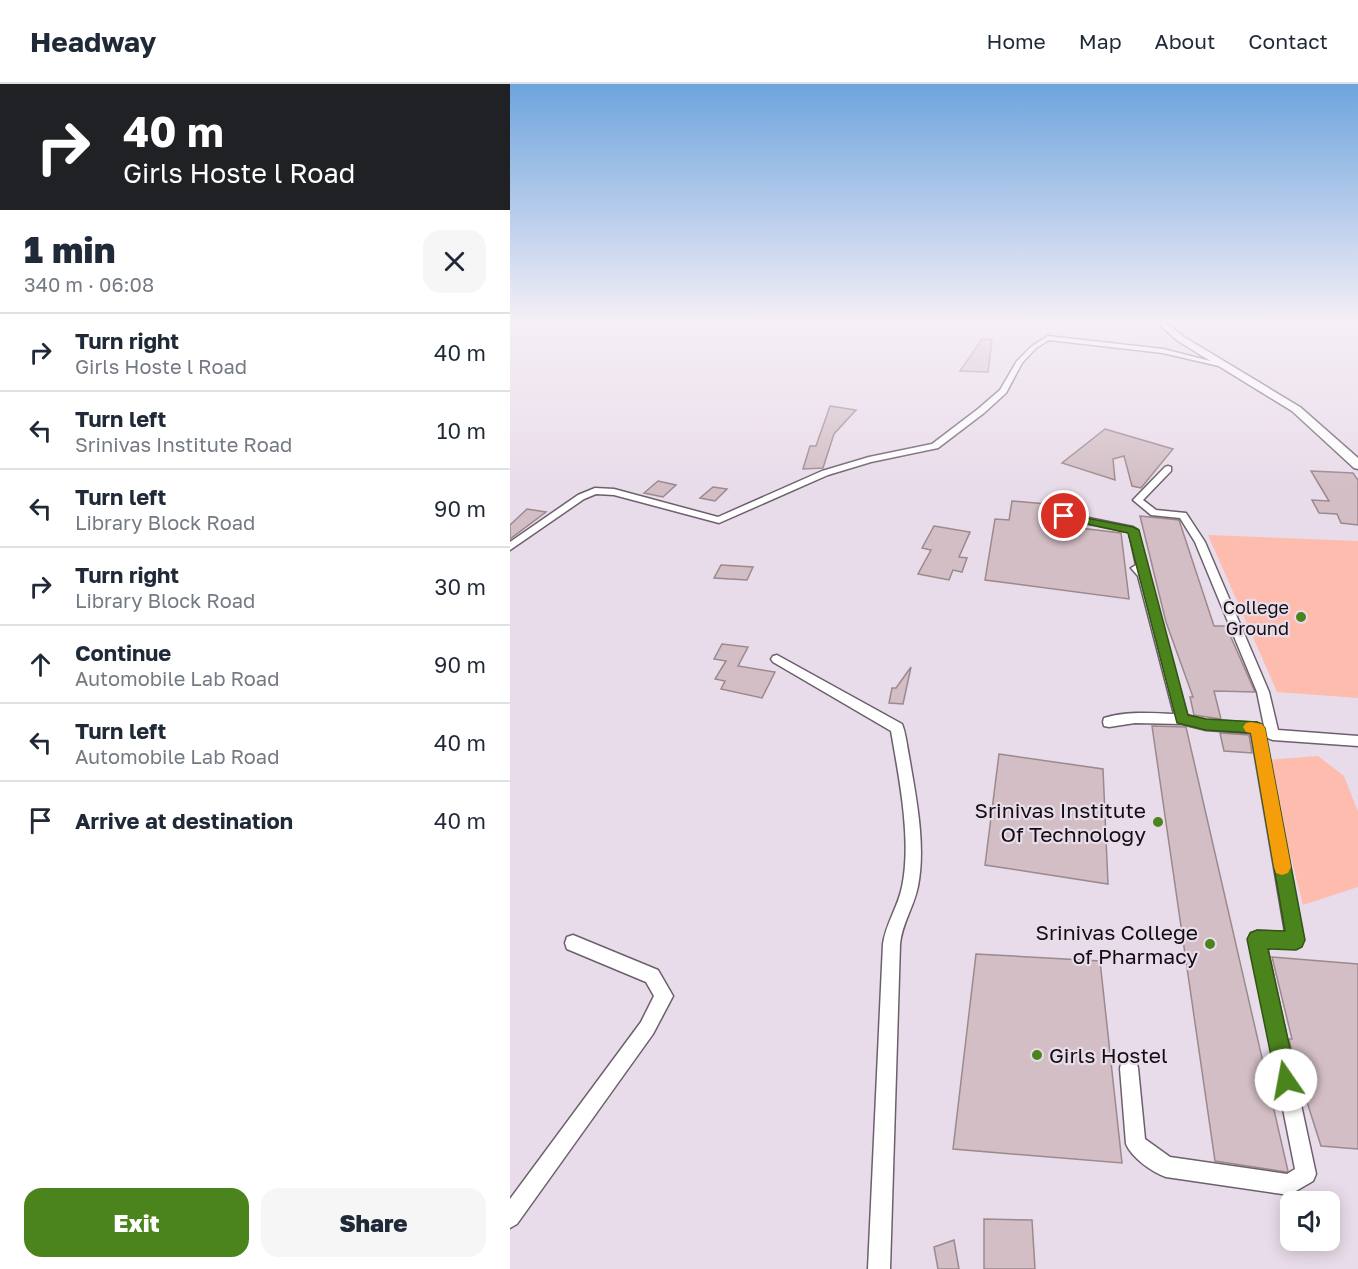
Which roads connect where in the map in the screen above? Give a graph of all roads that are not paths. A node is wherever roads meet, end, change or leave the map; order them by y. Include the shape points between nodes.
1 (1012, 374) edge
2 (1238, 374) edge
3 (1358, 465) edge
4 (1168, 468) dead end
5 (1064, 516) dead end
6 (510, 547) edge
7 (777, 659) dead end
8 (1182, 719) junction
9 (1109, 722) dead end
10 (1257, 728) junction
11 (1273, 735) junction
12 (1358, 741) edge
13 (573, 943) dead end
14 (1129, 1068) dead end
15 (510, 1217) edge
16 (879, 1269) edge

1 - 6 street via 1003,391 935,446 825,473 719,520 614,492 594,491
2 - 3 main road via 1296,409
4 - 11 street via 1138,500 1154,513 1183,515 1200,542 1263,692
5 - 8 street via 1133,530 1139,571
7 - 16 street via 897,728 901,749 912,841 911,882 894,928 891,957
8 - 9 street
8 - 10 street via 1206,725
10 - 11 street
10 - 14 street via 1296,940 1257,939 1306,1174 1289,1185 1166,1167 1136,1144
11 - 12 street
13 - 15 street via 652,976 664,996 647,1029

